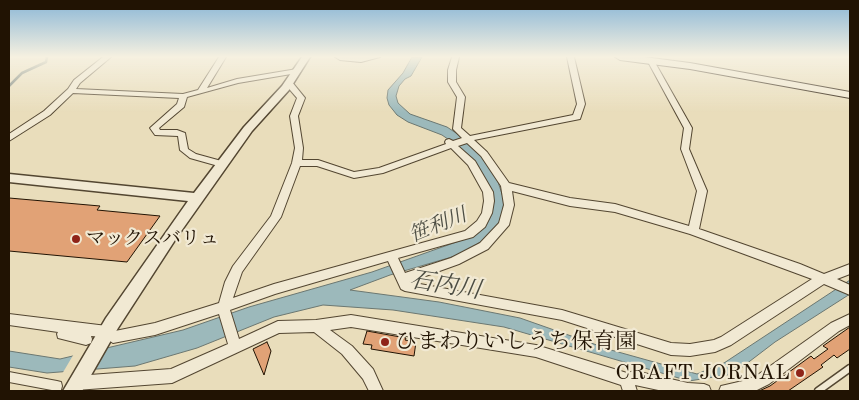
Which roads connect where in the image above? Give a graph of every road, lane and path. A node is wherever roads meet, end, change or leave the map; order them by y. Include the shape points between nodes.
1 (85, 76) edge
2 (211, 76) edge
3 (269, 76) edge
4 (294, 76) edge
5 (452, 76) edge
6 (574, 76) edge
7 (660, 76) edge
8 (740, 76) edge
9 (289, 84) junction
10 (71, 91) junction
11 (201, 91) junction
12 (850, 95) edge
13 (183, 96) junction
14 (9, 138) edge
15 (468, 139) junction
16 (452, 143) junction
17 (297, 163) junction
18 (222, 164) junction
19 (9, 178) edge
20 (506, 186) junction
21 (197, 198) junction
22 (693, 230) junction
23 (392, 259) junction
24 (850, 269) edge
25 (402, 279) junction
26 (827, 280) junction
27 (850, 290) edge
28 (224, 308) junction
29 (850, 318) edge
30 (9, 320) edge
31 (316, 326) junction
32 (63, 334) dead end
33 (98, 337) junction
34 (234, 343) junction
35 (850, 368) edge
36 (9, 376) edge
37 (71, 385) edge
38 (629, 386) edge
39 (376, 391) edge
40 (704, 391) edge
41 (726, 391) edge
42 (818, 391) edge

1 - 10 street
2 - 11 street
3 - 11 street
4 - 9 street
5 - 15 street via 461,97 457,129
6 - 15 street via 581,104 578,117
7 - 22 street via 688,128 685,149 702,191
8 - 12 main road
9 - 17 street via 301,98 294,116 299,148
9 - 18 street via 248,129
10 - 13 street
10 - 14 street via 47,113
11 - 13 street
13 - 18 street via 181,105 154,128 158,132 182,136 184,150 193,156
15 - 16 street
15 - 20 street via 484,154
16 - 17 street via 380,171 354,176 318,162
16 - 23 street via 472,163 488,192 487,213 481,224 469,234
17 - 28 street via 276,217 237,269
18 - 21 street
19 - 21 street
20 - 22 street via 570,202 615,208
20 - 25 street via 509,205 504,225 491,240 455,261
21 - 33 street
22 - 26 street
23 - 25 street
23 - 28 street via 288,285
24 - 26 street
25 - 26 street via 405,286 562,315 655,344 686,350 701,350 726,341
26 - 27 street
28 - 33 street via 155,329
28 - 34 street
29 - 41 street via 764,379 749,387
30 - 33 street
31 - 34 street via 278,327
31 - 38 street via 351,321 536,351
31 - 39 street via 346,350 368,374
32 - 33 street
33 - 37 street
34 - 37 street via 172,376
35 - 42 lane
36 - 37 street
38 - 40 street via 635,378

